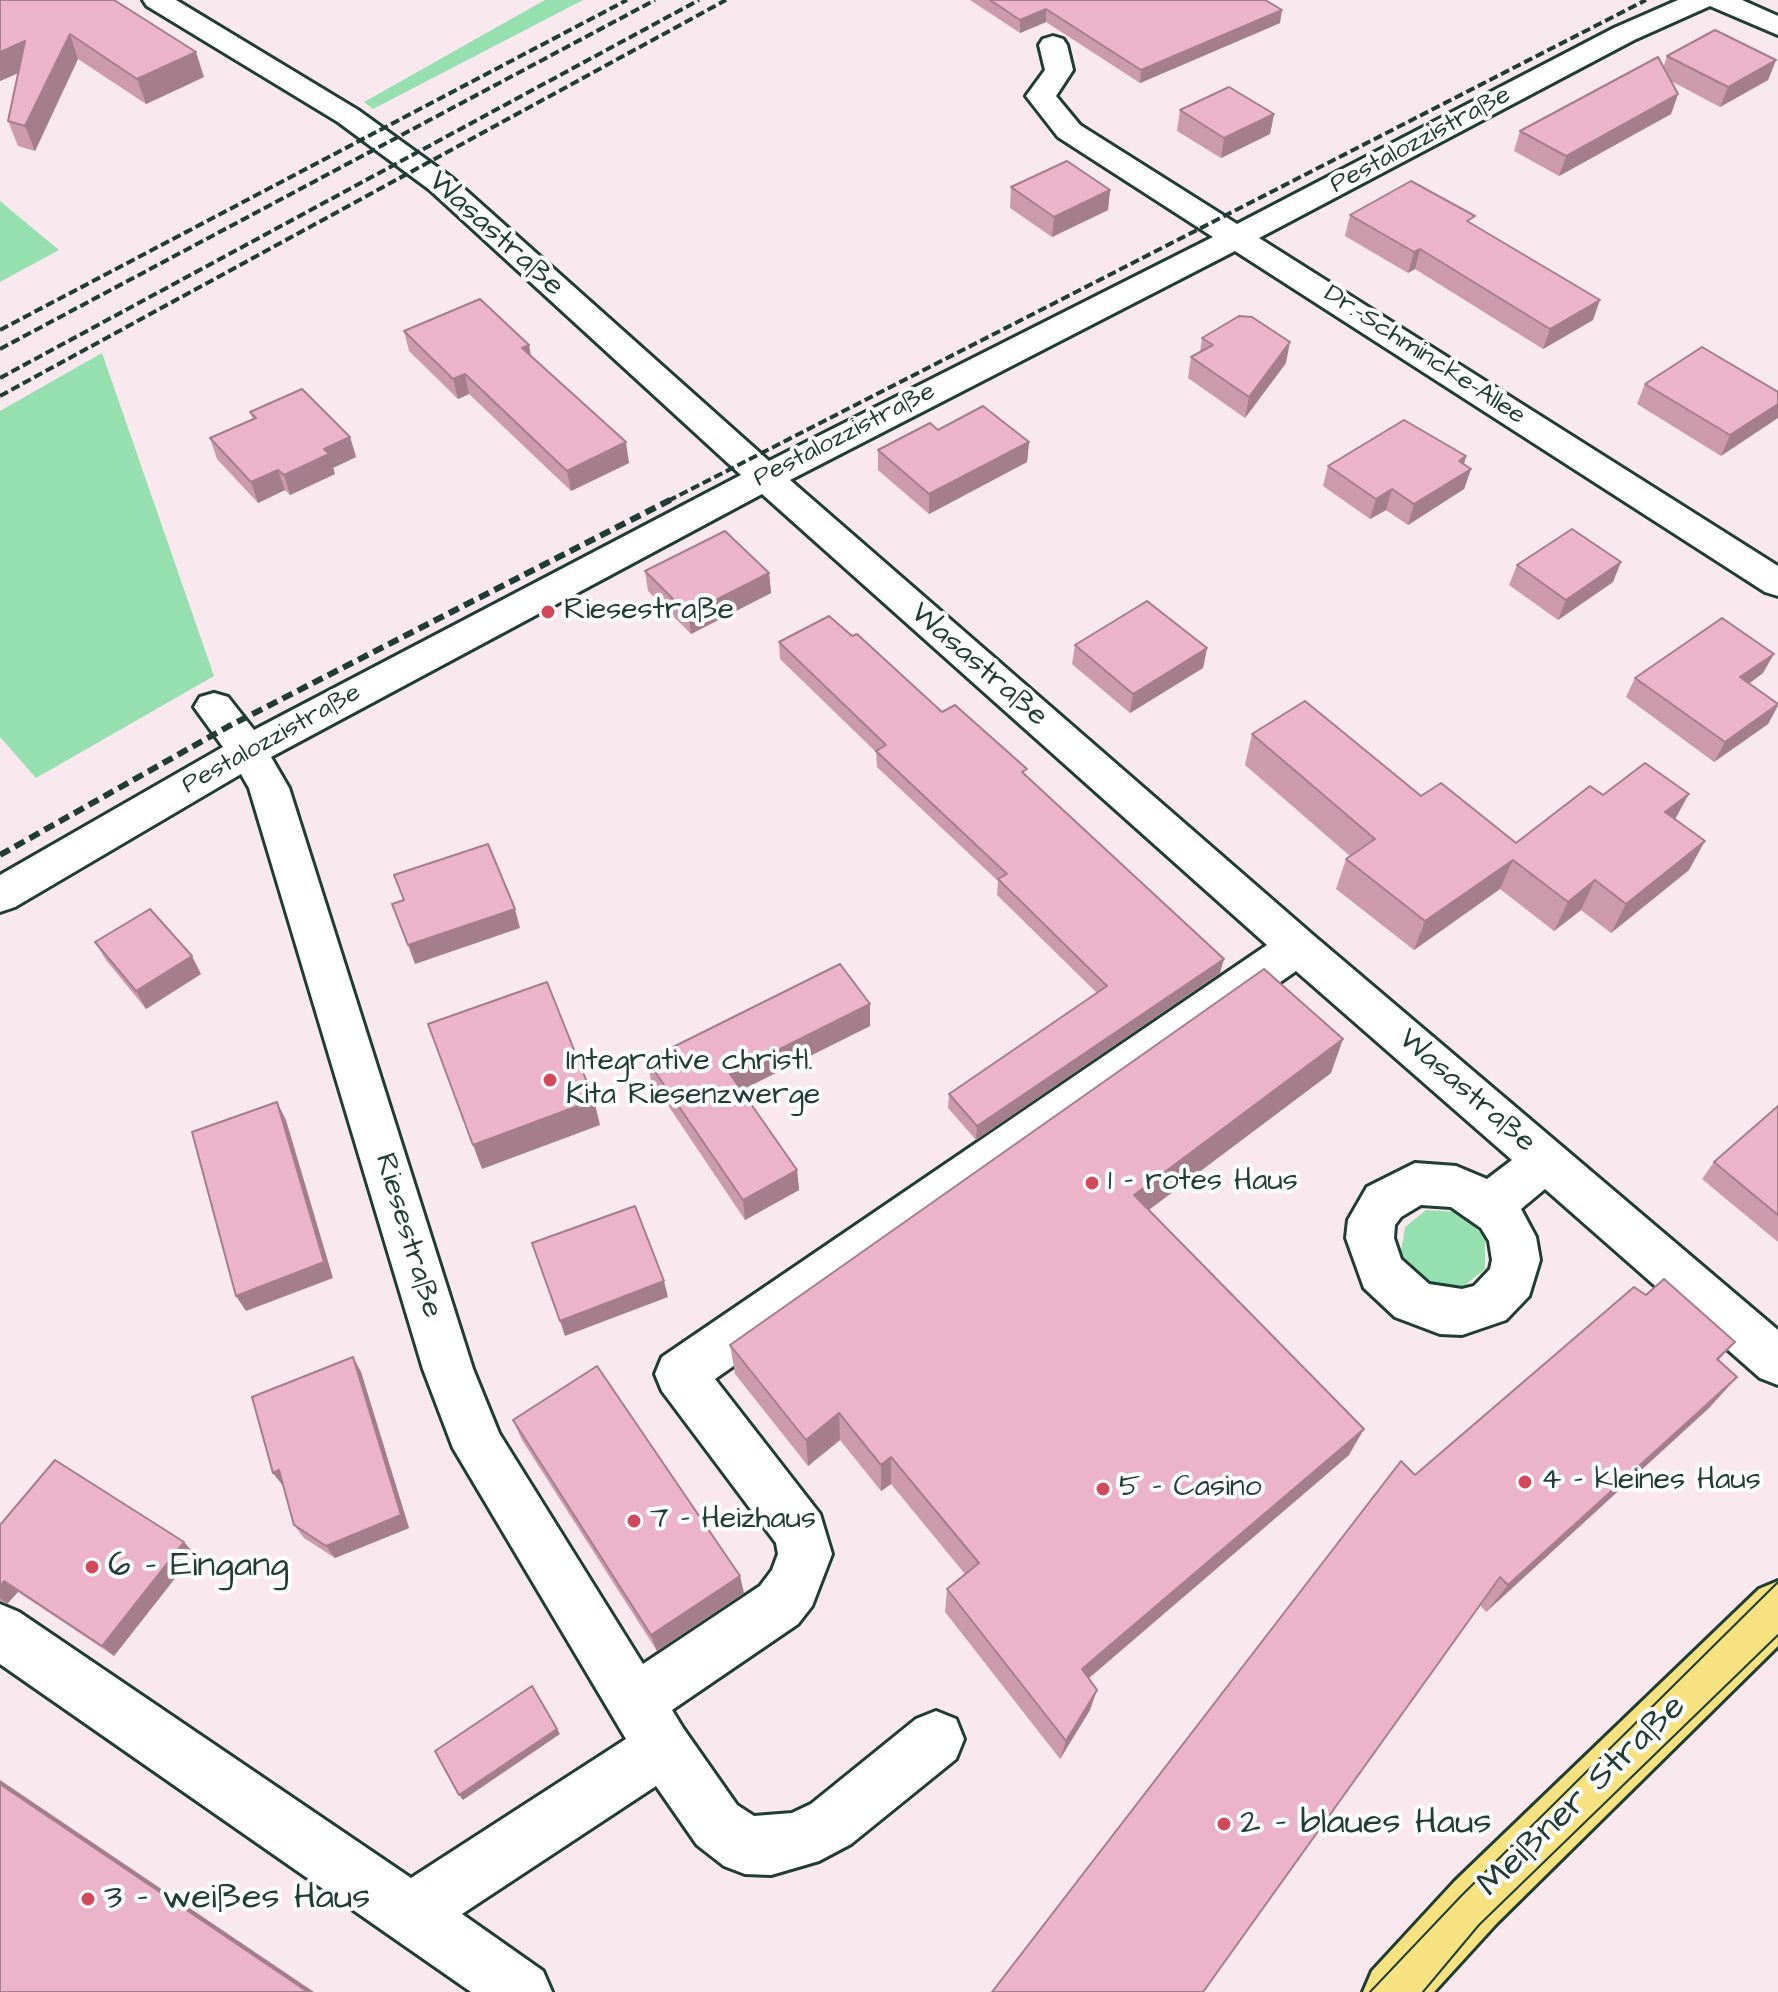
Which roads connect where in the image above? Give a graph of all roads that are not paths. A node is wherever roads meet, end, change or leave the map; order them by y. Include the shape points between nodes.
1 (157, 0) edge
2 (1701, 0) edge
3 (1720, 0) edge
4 (1778, 27) edge
5 (1053, 45) dead end
6 (1237, 237) junction
7 (764, 477) junction
8 (1778, 583) edge
9 (214, 707) dead end
10 (248, 751) junction
11 (0, 895) edge
12 (1298, 947) junction
13 (1546, 1161) junction
14 (1489, 1206) dead end
15 (1778, 1362) edge
16 (1778, 1608) edge
17 (0, 1631) edge
18 (649, 1725) junction
19 (936, 1739) dead end
20 (410, 1913) junction
21 (522, 1992) edge
22 (1393, 1992) edge

1 - 7 street, Wasastraße via 348,116 441,184
2 - 6 street, Pestalozzistraße via 1624,34
3 - 4 street
5 - 6 street, Dr.-Schmincke-Allee via 1059,70 1041,96 1069,131
6 - 7 street, Pestalozzistraße
6 - 8 street, Dr.-Schmincke-Allee
7 - 10 street, Pestalozzistraße
7 - 12 street, Wasastraße
9 - 10 street, Riesestraße
10 - 11 street, Pestalozzistraße
10 - 18 street, Riesestraße via 269,788 448,1369 479,1448
12 - 13 street, Wasastraße
12 - 18 street via 680,1374 801,1532 805,1554 779,1605
13 - 14 street
13 - 15 street, Wasastraße
16 - 22 main road, Meißner Straße via 1476,1902
17 - 20 street
18 - 19 street, Riesestraße via 717,1825 745,1845 799,1841 831,1824
18 - 20 street
20 - 21 street

